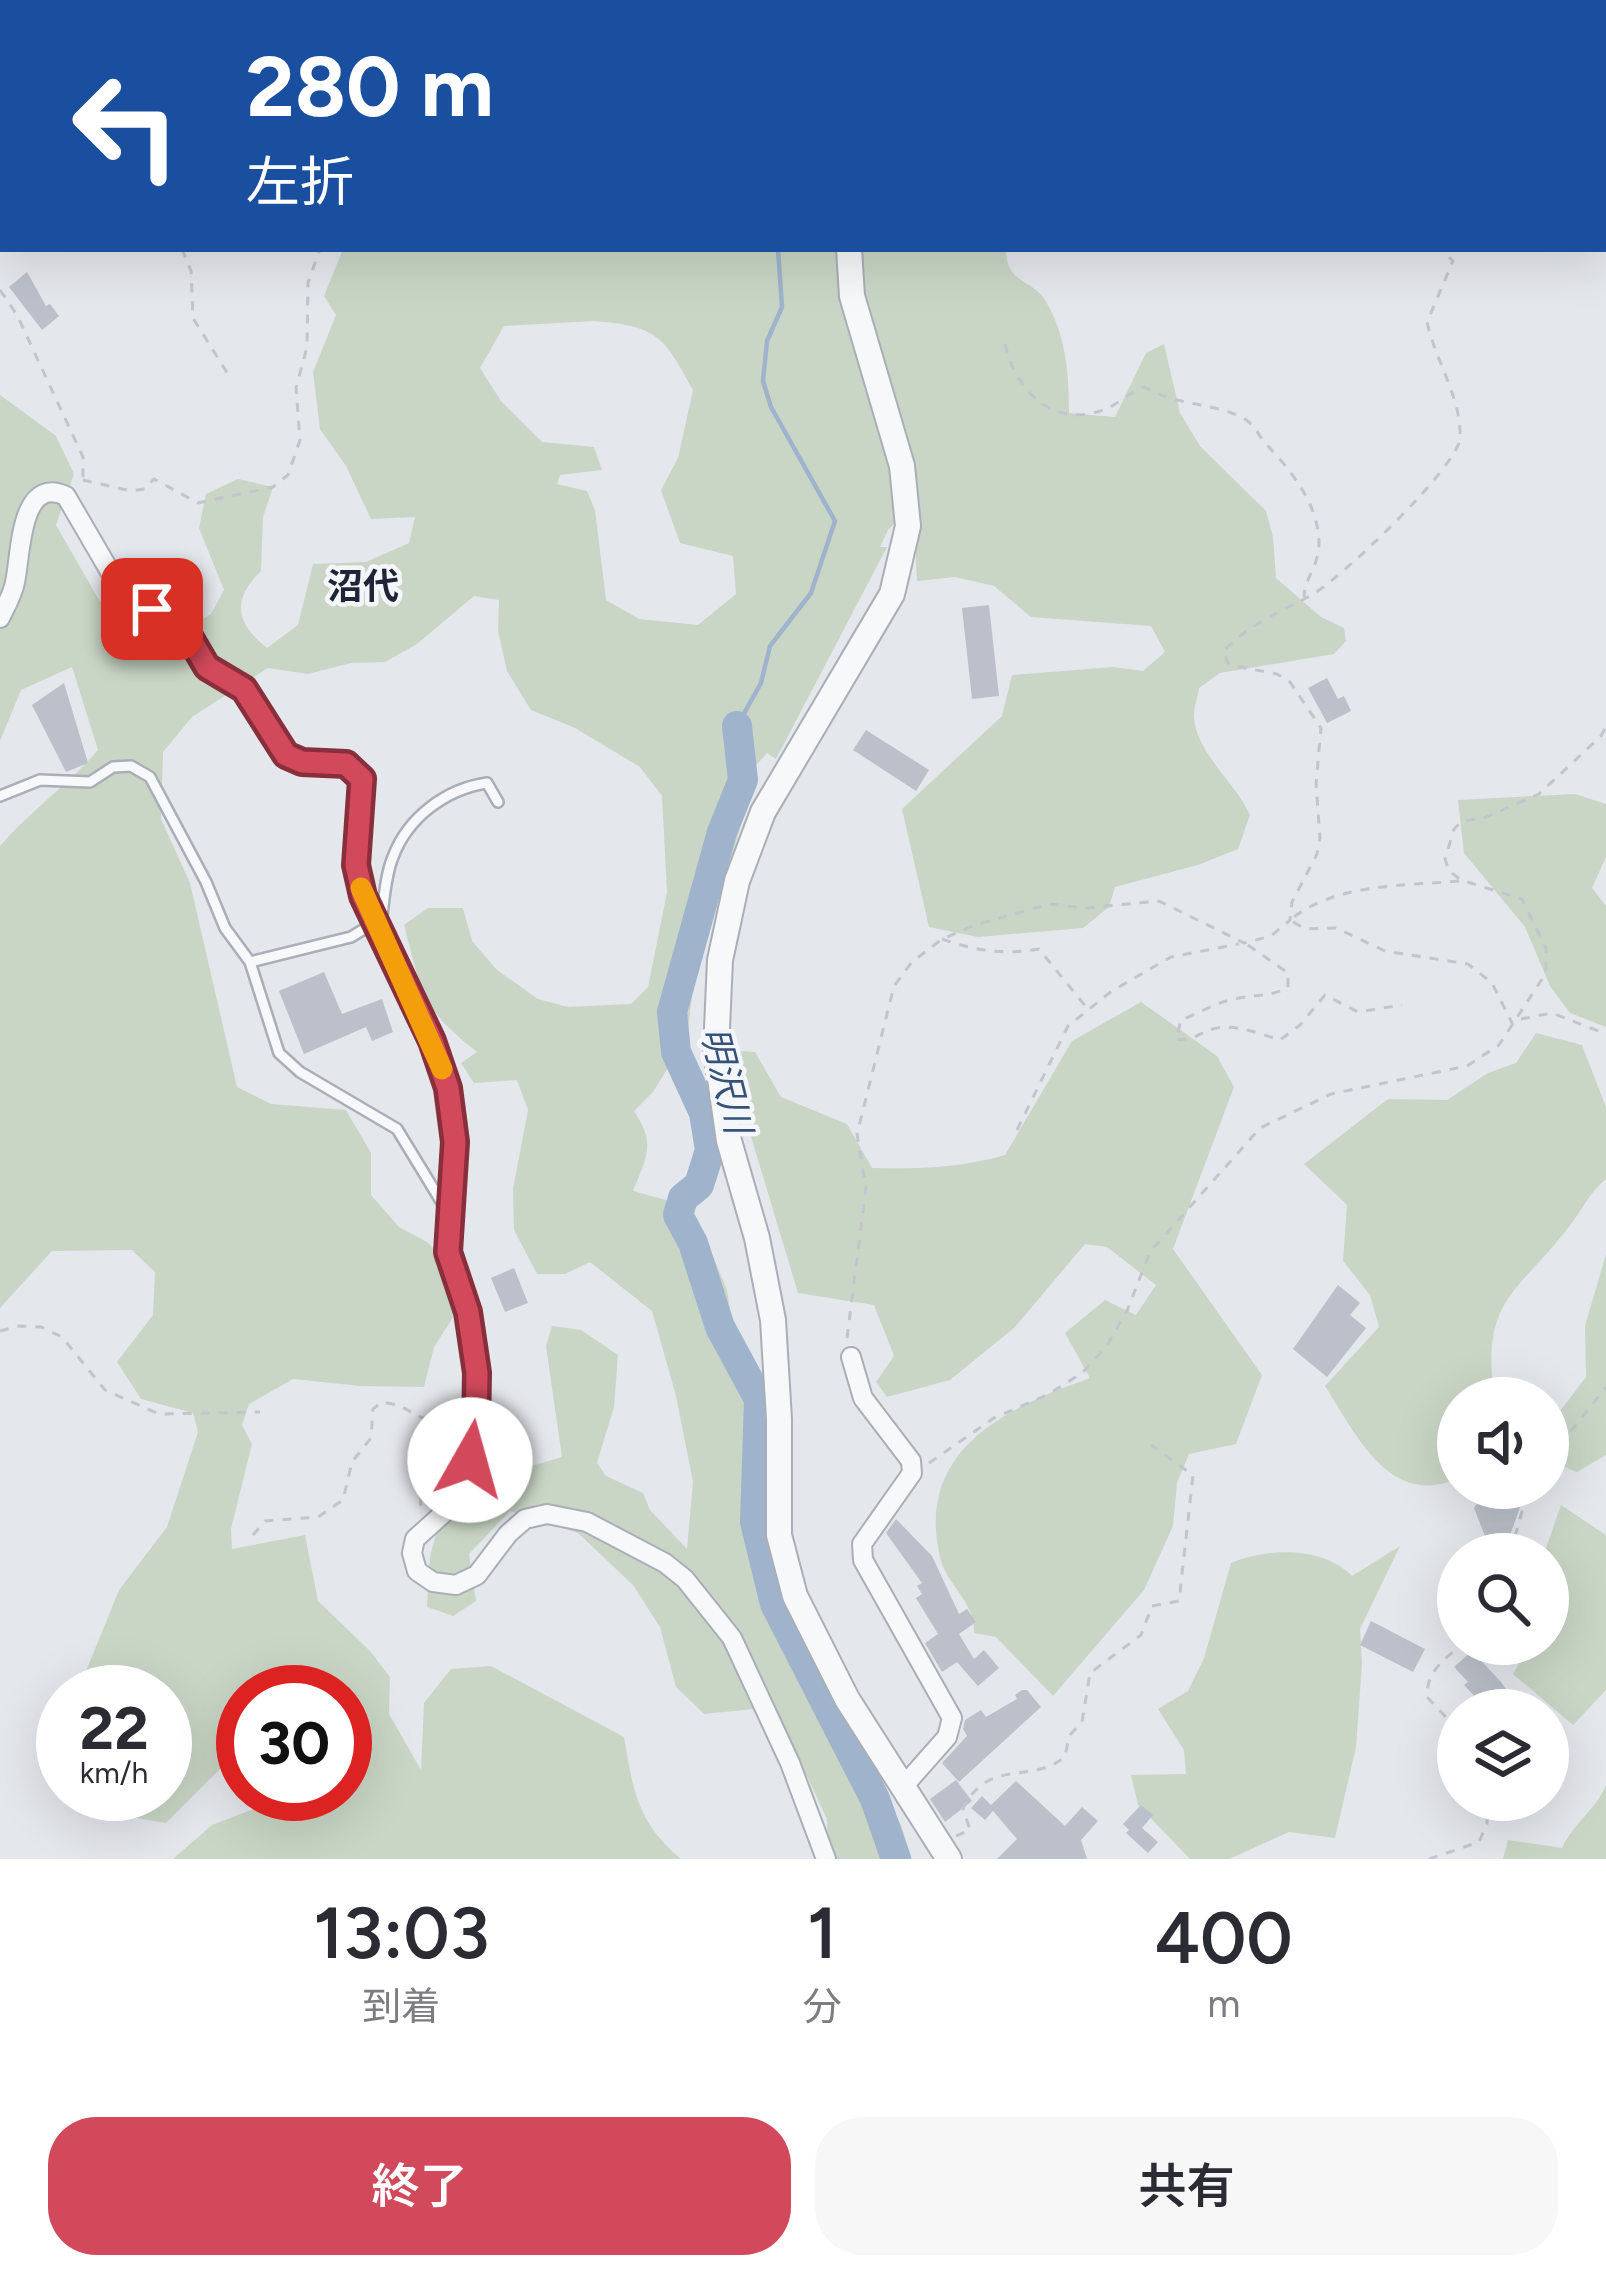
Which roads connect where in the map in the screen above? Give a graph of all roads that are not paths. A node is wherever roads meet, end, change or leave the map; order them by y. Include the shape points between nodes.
1 (849, 252) edge
2 (0, 618) edge
3 (0, 796) edge
4 (498, 802) dead end
5 (376, 928) junction
6 (250, 962) junction
7 (450, 1216) junction
8 (851, 1357) road end
9 (902, 1788) junction
10 (944, 1851) edge
11 (826, 1859) edge

1 - 9 street via 852,296 902,466 908,526 892,594 763,812 744,863 720,960 716,1051 729,1142 773,1320 779,1534 795,1596
2 - 5 street via 26,514 58,491 119,587 184,628 207,667 248,695 286,755 359,772 356,865
3 - 6 lane via 40,780 81,784 113,767 142,771 156,783 225,928
4 - 5 lane via 487,783 467,786 416,820 393,856
5 - 6 lane
5 - 7 street via 448,1088 455,1142
6 - 7 lane via 279,1053 397,1129
7 - 11 street via 448,1252 477,1373 476,1430 456,1502 416,1539 417,1571 456,1585 477,1574 525,1520 547,1514 587,1522 665,1563 732,1638
8 - 9 street via 863,1398 912,1473 862,1544 863,1560 952,1718 952,1729
9 - 10 street

